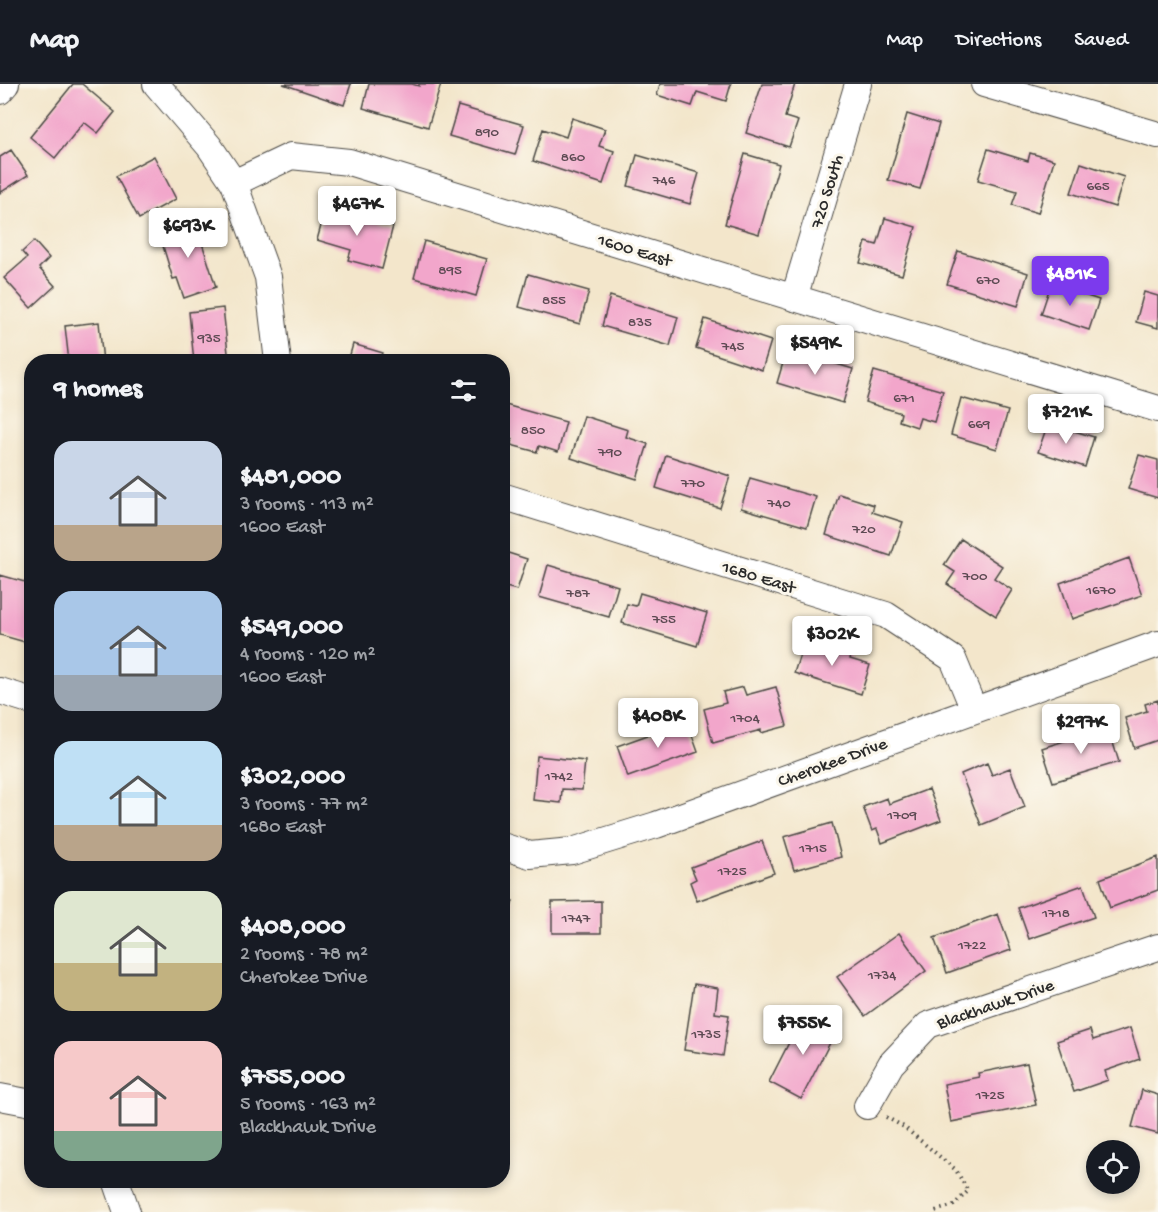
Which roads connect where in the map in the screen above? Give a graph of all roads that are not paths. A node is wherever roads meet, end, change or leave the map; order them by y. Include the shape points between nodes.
1 (6, 84) edge
2 (156, 84) edge
3 (858, 84) edge
4 (984, 84) edge
5 (0, 92) edge
6 (1158, 135) edge
7 (234, 183) junction
8 (794, 298) junction
9 (277, 354) edge
10 (1158, 409) edge
11 (510, 498) edge
12 (1158, 644) edge
13 (0, 691) edge
14 (24, 698) edge
15 (974, 710) junction
16 (510, 849) edge
17 (1154, 957) edge
18 (0, 1097) edge
19 (24, 1102) edge
20 (867, 1106) road end
21 (119, 1188) edge
22 (127, 1212) edge

1 - 5 street
2 - 7 street via 209,146
3 - 8 street, 720 South
4 - 6 street
7 - 8 street, 1600 East via 291,156 349,162
7 - 9 street via 268,277
8 - 10 street, 1600 East
11 - 15 street, 1680 East via 886,615 953,659
12 - 15 street, Cherokee Drive
13 - 14 street
15 - 16 street, Cherokee Drive via 656,825 572,851 530,855
17 - 20 street, Blackhawk Drive via 928,1025 891,1064
18 - 19 street
21 - 22 street

